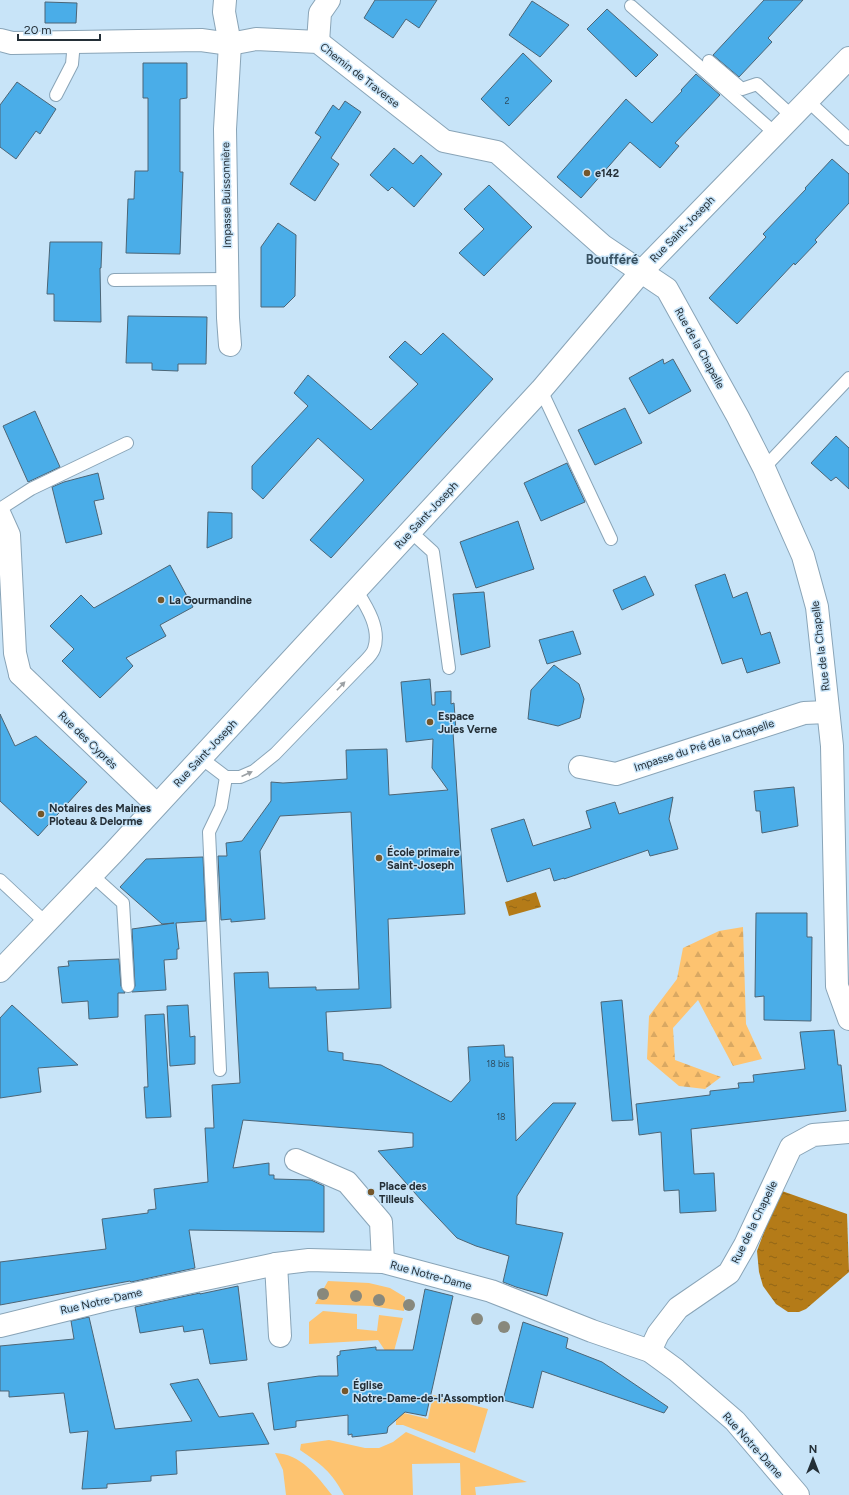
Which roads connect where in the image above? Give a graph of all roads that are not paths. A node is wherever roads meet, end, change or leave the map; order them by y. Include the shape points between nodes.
1 (225, 0) edge
2 (329, 0) edge
3 (631, 6) dead end
4 (0, 40) edge
5 (74, 42) junction
6 (318, 42) junction
7 (230, 44) junction
8 (849, 58) edge
9 (709, 61) dead end
10 (56, 95) dead end
11 (808, 101) junction
12 (792, 116) junction
13 (776, 134) junction
14 (849, 139) edge
15 (642, 271) junction
16 (227, 279) junction
17 (114, 280) dead end
18 (230, 345) dead end
19 (849, 378) edge
20 (541, 390) junction
21 (127, 444) dead end
22 (764, 468) junction
23 (0, 509) edge
24 (0, 515) edge
25 (412, 532) junction
26 (611, 539) dead end
27 (357, 591) junction
28 (448, 668) dead end
29 (10, 673) edge
30 (828, 712) junction
31 (840, 745) edge
32 (201, 758) junction
33 (580, 767) dead end
34 (226, 777) junction
35 (157, 805) junction
36 (92, 875) junction
37 (0, 880) edge
38 (46, 923) junction
39 (0, 971) edge
40 (128, 986) dead end
41 (849, 1019) edge
42 (220, 1070) dead end
43 (849, 1132) edge
44 (296, 1160) dead end
45 (383, 1262) junction
46 (276, 1264) junction
47 (0, 1326) edge
48 (280, 1336) dead end
49 (650, 1351) junction
50 (798, 1495) edge

1 - 7 street, Impasse Buissonnière via 224,12
2 - 6 street via 320,13
3 - 13 lane
4 - 5 street, Chemin de Traverse via 12,43
5 - 7 street, Chemin de Traverse via 200,40
5 - 10 lane via 72,64
6 - 7 street, Chemin de Traverse via 256,39
6 - 15 street, Chemin de Traverse via 444,141 497,152 603,246
7 - 16 street, Impasse Buissonnière via 225,128
8 - 11 street, Rue Saint-Joseph
9 - 12 lane via 742,88 757,84
11 - 12 street, Rue Saint-Joseph
11 - 14 lane
12 - 13 street, Rue Saint-Joseph
13 - 15 street, Rue Saint-Joseph
15 - 20 street, Rue Saint-Joseph
15 - 22 street, Rue de la Chapelle via 667,289
16 - 17 lane
16 - 18 street, Impasse Buissonnière
19 - 22 lane
20 - 25 street, Rue Saint-Joseph
20 - 26 lane
21 - 23 lane via 31,489
22 - 30 street, Rue de la Chapelle via 803,556 817,607
24 - 29 street via 9,535 15,653
25 - 27 street, Rue Saint-Joseph
25 - 28 lane via 433,552
27 - 32 street, Rue Saint-Joseph
34 -> 27 lane via 240,777 254,771 275,754 374,650 374,630 369,609
29 - 35 street, Rue des Cyprès
30 - 31 street, Rue de la Chapelle
30 - 33 street, Impasse du Pré de la Chapelle via 804,712 616,774
31 - 41 street, Rue de la Chapelle via 837,986
32 - 34 lane
32 - 35 street, Rue Saint-Joseph
34 - 42 lane via 221,807 209,832
35 - 36 street, Rue Saint-Joseph
36 - 38 street, Rue Saint-Joseph
36 - 40 lane via 123,903
37 - 38 lane
38 - 39 street, Rue Saint-Joseph
43 - 49 street, Rue de la Chapelle via 812,1135 791,1146 745,1245 728,1273 678,1308 658,1334
44 - 45 street via 347,1182 381,1222
45 - 46 street, Rue Notre-Dame via 309,1260
45 - 49 street, Rue Notre-Dame via 491,1291
46 - 47 street, Rue Notre-Dame via 113,1298
46 - 48 street
49 - 50 street, Rue Notre-Dame via 735,1421

